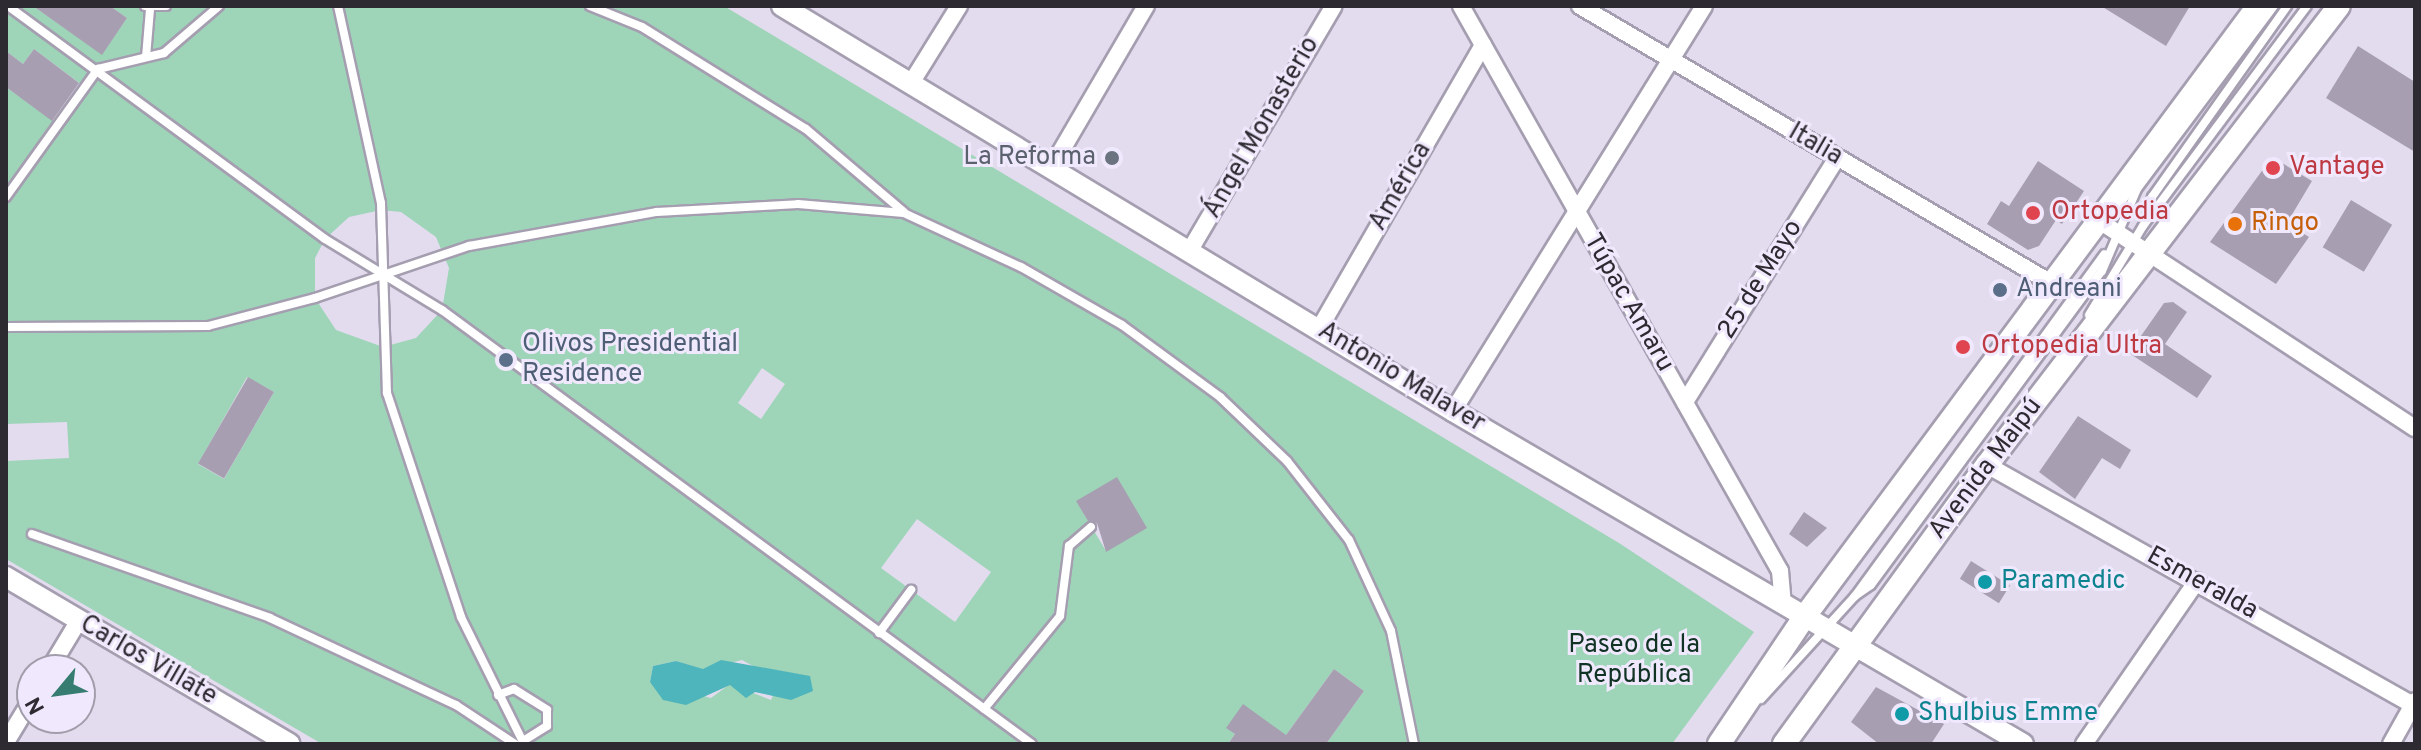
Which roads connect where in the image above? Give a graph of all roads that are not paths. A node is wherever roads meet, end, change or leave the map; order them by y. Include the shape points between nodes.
1 (8, 6) edge
2 (166, 6) edge
3 (219, 6) edge
4 (338, 6) edge
5 (590, 6) edge
6 (782, 6) edge
7 (959, 6) edge
8 (1146, 6) edge
9 (1334, 6) edge
10 (1461, 6) edge
11 (1580, 6) edge
12 (1704, 6) edge
13 (2258, 6) edge
14 (2274, 6) edge
15 (2287, 6) edge
16 (2307, 6) edge
17 (2339, 6) edge
18 (148, 8) edge
19 (1483, 45) junction
20 (2253, 55) junction
21 (146, 57) junction
22 (1672, 61) junction
23 (2266, 61) junction
24 (98, 69) junction
25 (2250, 75) junction
26 (913, 80) junction
27 (2227, 96) junction
28 (2236, 101) junction
29 (1837, 158) junction
30 (1053, 165) junction
31 (6, 197) edge
32 (904, 213) junction
33 (1576, 213) junction
34 (2107, 226) junction
35 (2143, 226) junction
36 (2141, 249) junction
37 (1190, 250) junction
38 (2107, 250) junction
39 (381, 277) junction
40 (2051, 283) junction
41 (6, 327) edge
42 (1319, 329) junction
43 (2033, 348) junction
44 (2042, 354) junction
45 (2027, 366) junction
46 (2009, 381) junction
47 (2019, 387) junction
48 (1685, 402) junction
49 (1453, 411) junction
50 (2415, 428) edge
51 (1949, 460) junction
52 (1987, 465) junction
53 (1958, 468) junction
54 (1939, 483) junction
55 (1919, 501) junction
56 (1928, 509) junction
57 (1091, 527) dead end
58 (32, 534) dead end
59 (6, 577) edge
60 (2197, 581) junction
61 (911, 590) dead end
62 (1855, 596) junction
63 (1783, 603) junction
64 (1805, 616) junction
65 (79, 620) junction
66 (1827, 629) junction
67 (879, 633) junction
68 (1857, 645) junction
69 (59, 654) edge
70 (498, 695) junction
71 (2414, 704) edge
72 (984, 709) junction
73 (1720, 741) edge
74 (521, 743) edge
75 (290, 744) edge
76 (1032, 744) edge
77 (1414, 744) edge
78 (1784, 744) edge
79 (2023, 744) edge
80 (2084, 744) edge
81 (2391, 744) edge

1 - 24 lane
2 - 18 lane
3 - 21 lane via 190,37
4 - 39 lane via 370,131 381,203
5 - 32 lane via 642,27 806,129
6 - 26 street, Antonio Malaver
7 - 26 street
8 - 30 street
9 - 37 street, Ángel Monasterio
10 - 19 street, Túpac Amaru
11 - 22 street, Italia
12 - 22 street
13 - 34 main road
14 - 34 lane
15 - 20 lane
16 - 23 lane
17 - 36 main road, Avenida Maipú
18 - 21 lane
19 - 33 street, Túpac Amaru
19 - 42 street, América
20 - 25 lane
20 - 27 lane
21 - 24 lane
22 - 29 street, Italia
22 - 33 street
23 - 25 lane
23 - 28 lane
24 - 31 lane
24 - 39 lane
25 - 27 lane
25 - 28 lane
26 - 30 street, Antonio Malaver
27 - 35 lane via 2152,197
28 - 35 lane
29 - 40 street, Italia
29 - 48 street, 25 de Mayo
30 - 37 street, Antonio Malaver
32 - 39 lane via 798,204 657,212 469,246
32 - 77 lane via 1021,267 1122,325 1220,397 1287,461 1349,540 1391,631
33 - 48 street, Túpac Amaru
33 - 49 street
34 - 36 street
34 - 38 lane
34 - 40 main road
35 - 36 lane
36 - 50 street
36 - 52 main road, Avenida Maipú
37 - 42 street, Antonio Malaver
38 - 43 lane
38 - 44 lane via 2102,271
39 - 41 lane via 208,326
39 - 67 lane via 442,310
39 - 70 lane via 387,393 401,444 461,617
40 - 64 main road
42 - 49 street, Antonio Malaver
43 - 45 lane
43 - 46 lane
44 - 45 lane
44 - 47 lane
45 - 46 lane
45 - 47 lane
46 - 51 lane
47 - 53 lane
48 - 63 street, Túpac Amaru via 1780,571
49 - 63 street, Antonio Malaver
51 - 54 lane
51 - 55 lane
52 - 60 street, Esmeralda
52 - 68 main road, Avenida Maipú
53 - 54 lane
53 - 56 lane
54 - 55 lane
54 - 56 lane
55 - 62 lane
56 - 62 lane via 1871,585
57 - 72 lane via 1069,546 1060,616
58 - 74 lane via 270,618 456,705
59 - 65 street, Carlos Villate
60 - 71 street, Esmeralda
60 - 80 street
61 - 67 lane
62 - 66 lane
63 - 64 street, Antonio Malaver
64 - 66 street, Antonio Malaver
64 - 73 main road
65 - 69 street
65 - 75 street, Carlos Villate
66 - 68 street, Antonio Malaver
66 - 73 lane
67 - 72 lane
68 - 78 main road, Avenida Maipú
68 - 79 street, Antonio Malaver
70 - 74 lane
70 - 74 lane via 514,689 547,710 547,726
71 - 81 street
72 - 76 lane

